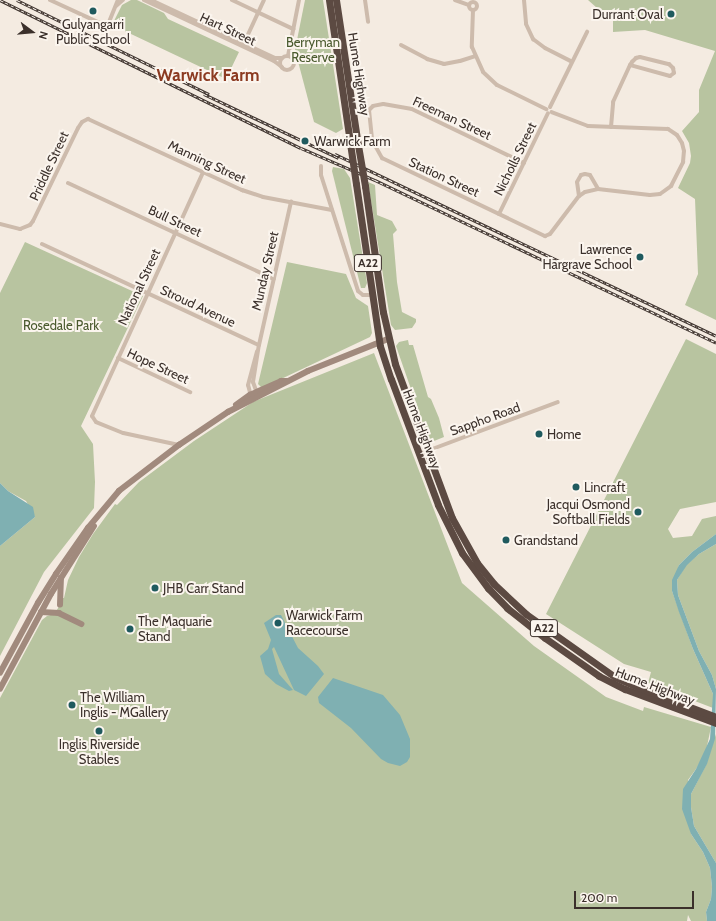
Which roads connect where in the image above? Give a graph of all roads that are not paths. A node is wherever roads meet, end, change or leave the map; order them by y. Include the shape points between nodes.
1 (50, 0) edge
2 (118, 0) edge
3 (123, 0) edge
4 (144, 0) edge
5 (151, 0) edge
6 (232, 0) edge
7 (264, 0) edge
8 (299, 0) edge
9 (329, 0) edge
10 (336, 0) edge
11 (365, 0) edge
12 (455, 0) edge
13 (524, 0) edge
14 (475, 1) edge
15 (469, 5) junction
16 (116, 7) junction
17 (473, 10) junction
18 (258, 12) junction
19 (368, 22) dead end
20 (293, 29) junction
21 (587, 32) dead end
22 (244, 43) junction
23 (401, 44) dead end
24 (288, 56) junction
25 (475, 56) junction
26 (282, 58) junction
27 (572, 62) junction
28 (630, 65) junction
29 (282, 67) junction
30 (370, 108) joint
31 (549, 110) junction
32 (80, 125) joint
33 (611, 127) junction
34 (524, 163) junction
35 (321, 166) dead end
36 (203, 172) junction
37 (68, 183) dead end
38 (598, 189) junction
39 (579, 196) junction
40 (291, 202) junction
41 (332, 210) junction
42 (499, 214) junction
43 (0, 224) edge
44 (176, 233) junction
45 (42, 244) dead end
46 (274, 278) junction
47 (148, 293) junction
48 (373, 295) junction
49 (388, 339) junction
50 (379, 342) junction
51 (259, 345) junction
52 (118, 358) junction
53 (190, 392) dead end
54 (257, 394) junction
55 (251, 397) junction
56 (558, 402) dead end
57 (179, 445) junction
58 (426, 451) junction
59 (419, 454) junction
60 (124, 488) junction
61 (61, 578) junction
62 (60, 604) dead end
63 (41, 612) junction
64 (82, 624) dead end
65 (547, 635) junction
66 (0, 673) edge
67 (0, 688) edge
68 (698, 713) junction
69 (716, 717) edge
70 (716, 723) edge

1 - 16 street via 104,25 109,22
2 - 16 street
3 - 16 street
4 - 29 street, Hart Street
5 - 22 street, Hart Street
6 - 18 street
7 - 18 street
8 - 20 street
9 - 48 highway, Hume Highway / A22, bridge
10 - 49 highway, Hume Highway / A22, bridge
11 - 19 street
12 - 15 street
13 - 27 street via 526,24 533,39
14 - 15 street
14 - 17 street via 476,6
15 - 17 street
17 - 25 street via 472,42
18 - 20 street
18 - 22 street
20 - 24 street
21 - 27 street, Nicholls Street
22 - 26 street, Hart Street via 275,58
23 - 25 street via 439,63 449,64
24 - 26 street
24 - 29 street via 293,60 292,67 287,70
25 - 31 street via 483,72 494,83
26 - 29 street
27 - 31 street, Nicholls Street
28 - 28 street via 636,58 640,58 669,64 674,68 674,73 670,76
28 - 33 street via 613,102
30 - 34 street, Freeman Street via 383,104 412,109
30 - 42 street, Station Street via 372,140 382,158
31 - 33 street via 583,125
31 - 34 street, Nicholls Street
32 - 36 street, Manning Street via 85,120 94,120
32 - 43 street, Priddle Street via 37,216 30,225 20,229
33 - 38 street via 668,129 681,140 684,158 671,186 660,194
34 - 42 street, Nicholls Street
35 - 41 street via 321,175
36 - 40 street, Manning Street via 253,194
36 - 44 street, National Street
37 - 44 street, Bull Street
38 - 39 street via 589,190
38 - 39 street via 590,175 581,175 577,182
39 - 42 street, Station Street via 550,234 545,236
40 - 41 street, Manning Street
40 - 46 street, Munday Street
41 - 48 street via 358,291 363,295
44 - 46 street, Bull Street
44 - 47 street, National Street
45 - 47 street, Stroud Avenue
46 - 51 street, Munday Street
47 - 51 street, Stroud Avenue
47 - 52 street, National Street
48 - 50 highway, Hume Highway / A22
49 - 50 main road
49 - 58 highway, Hume Highway / A22
50 - 54 main road
50 - 59 highway, Hume Highway / A22
51 - 54 street, Munday Street via 253,382
51 - 55 street, Munday Street via 249,381
52 - 53 street, Hope Street
52 - 57 street, National Street via 93,411 92,416 96,422 133,436
54 - 55 main road
55 - 57 main road
56 - 58 street, Sappho Road
57 - 60 main road
58 - 59 street, Sappho Road
58 - 65 highway, Hume Highway / A22 via 452,518 477,563 507,598
59 - 65 highway, Hume Highway / A22 via 444,519 462,553 488,588 507,608
60 - 61 main road via 96,523
60 - 66 main road via 104,508 71,552 38,603
61 - 62 main road
61 - 63 main road
63 - 64 main road via 59,613
63 - 67 main road
65 - 68 highway, Hume Highway / A22 via 615,677
68 - 69 highway, Hume Highway / A22
68 - 70 highway, Hume Highway / A22

